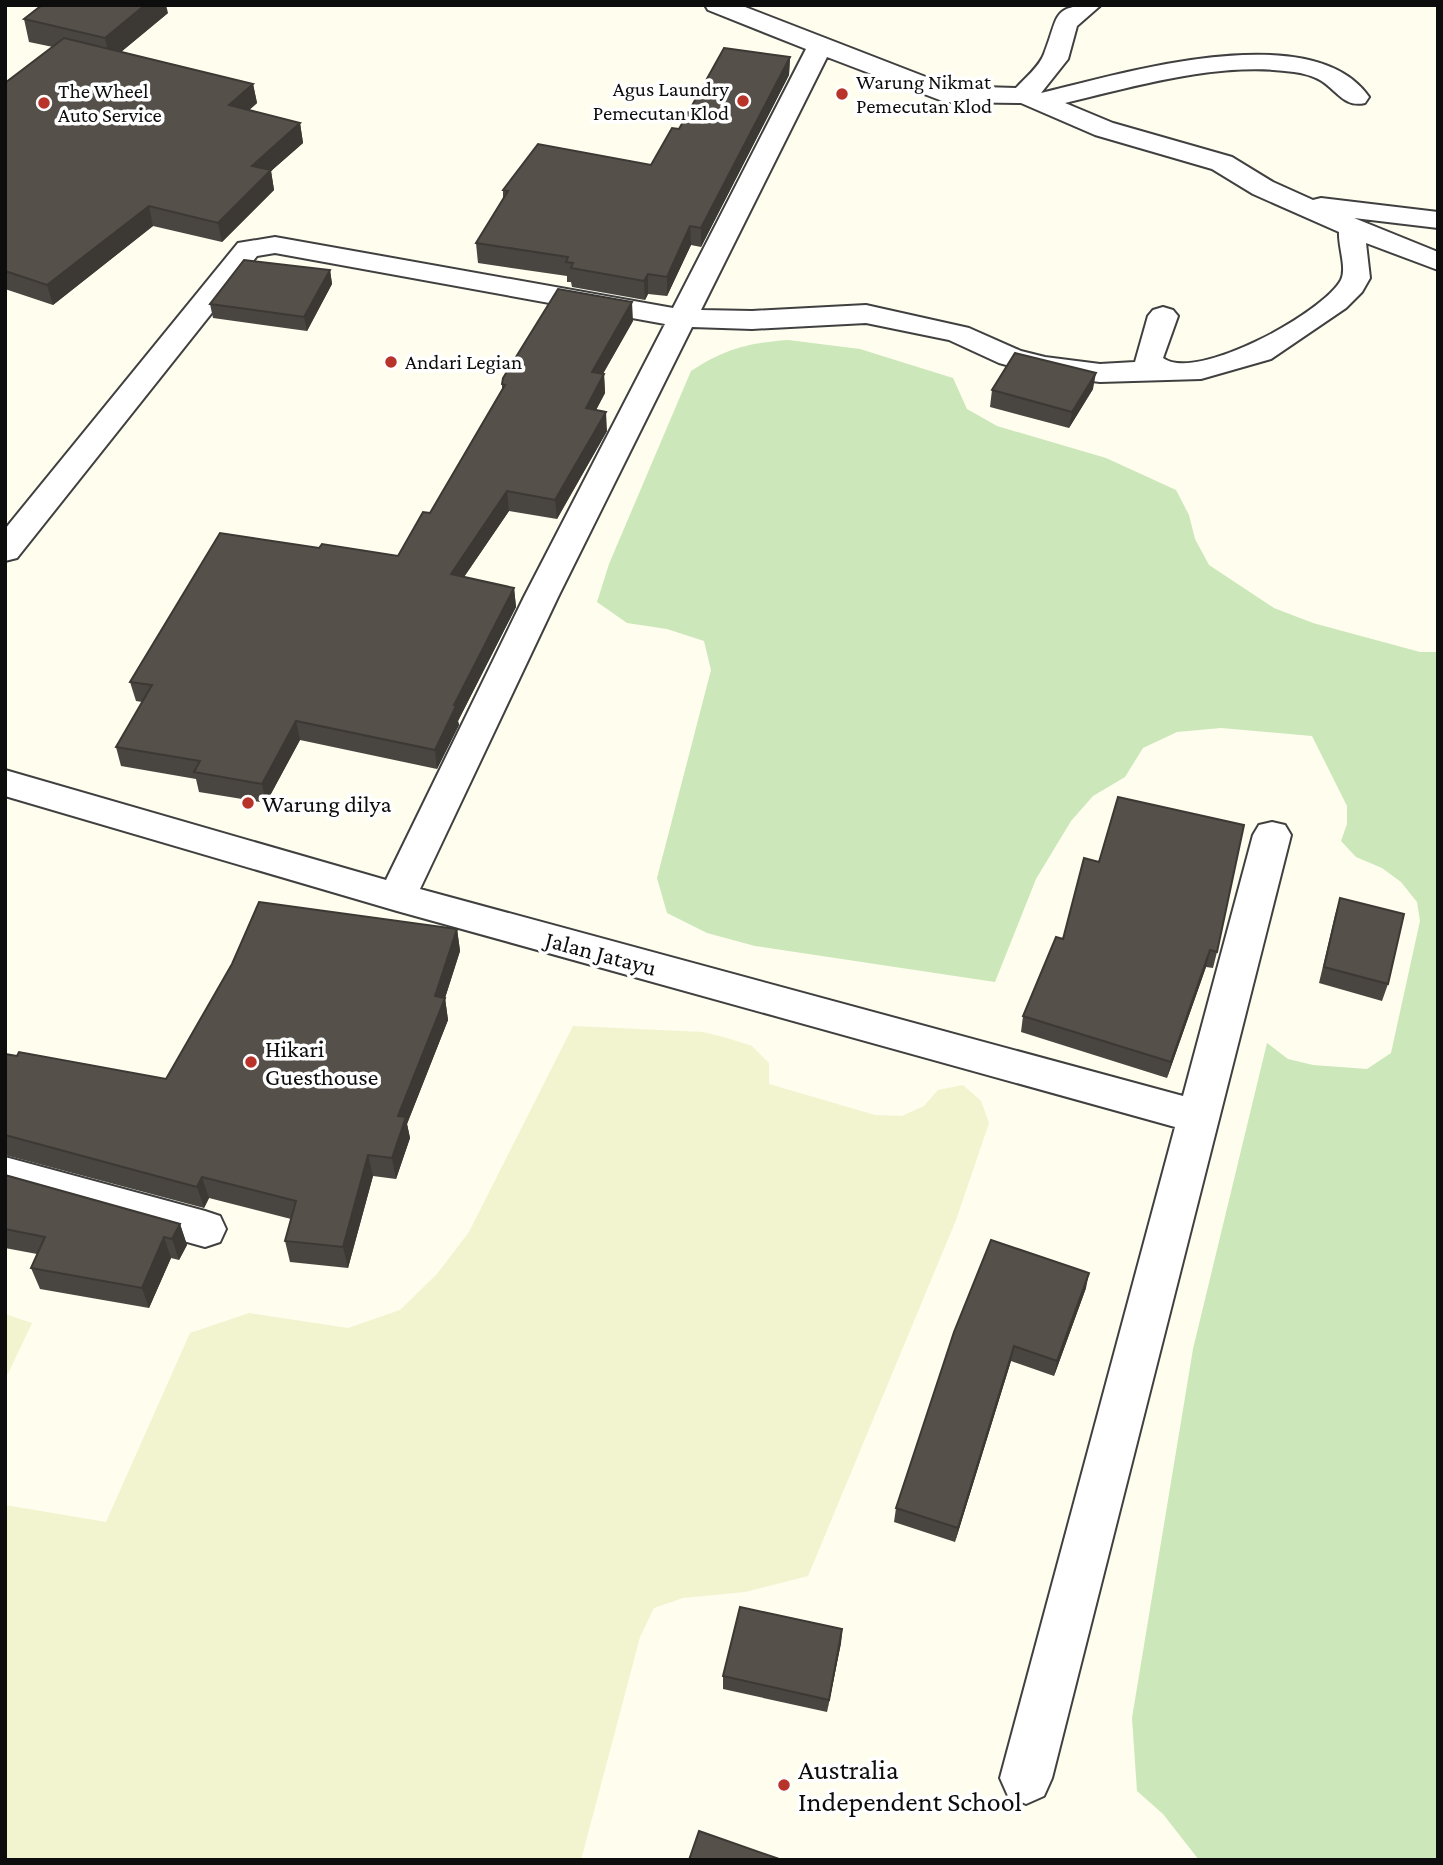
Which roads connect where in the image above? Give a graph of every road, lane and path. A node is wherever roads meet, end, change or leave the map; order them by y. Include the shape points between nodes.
1 (717, 5) edge
2 (1089, 5) edge
3 (820, 46) junction
4 (1356, 97) dead end
5 (1031, 98) junction
6 (1298, 203) junction
7 (1438, 219) edge
8 (1353, 228) junction
9 (1438, 262) edge
10 (1163, 316) dead end
11 (681, 318) junction
12 (1159, 370) junction
13 (5, 551) edge
14 (5, 783) edge
15 (1272, 835) dead end
16 (397, 897) junction
17 (1198, 1117) junction
18 (5, 1174) edge
19 (205, 1229) dead end
20 (1026, 1778) dead end

1 - 3 street
2 - 5 street via 1065,25 1055,59
3 - 5 street via 944,94
3 - 11 street
4 - 5 street via 1326,73 1258,62
5 - 6 street via 1141,141 1222,163
6 - 7 street
6 - 8 street
8 - 9 street
8 - 12 street via 1357,276 1338,299 1263,352 1212,368
10 - 12 street via 1149,360
11 - 12 street via 751,320 866,314 959,334 1043,366 1100,373
11 - 13 street via 275,245 248,248
11 - 16 street
14 - 16 street, Jalan Jatayu
15 - 17 street
16 - 17 street, Jalan Jatayu
17 - 20 street
18 - 19 street

